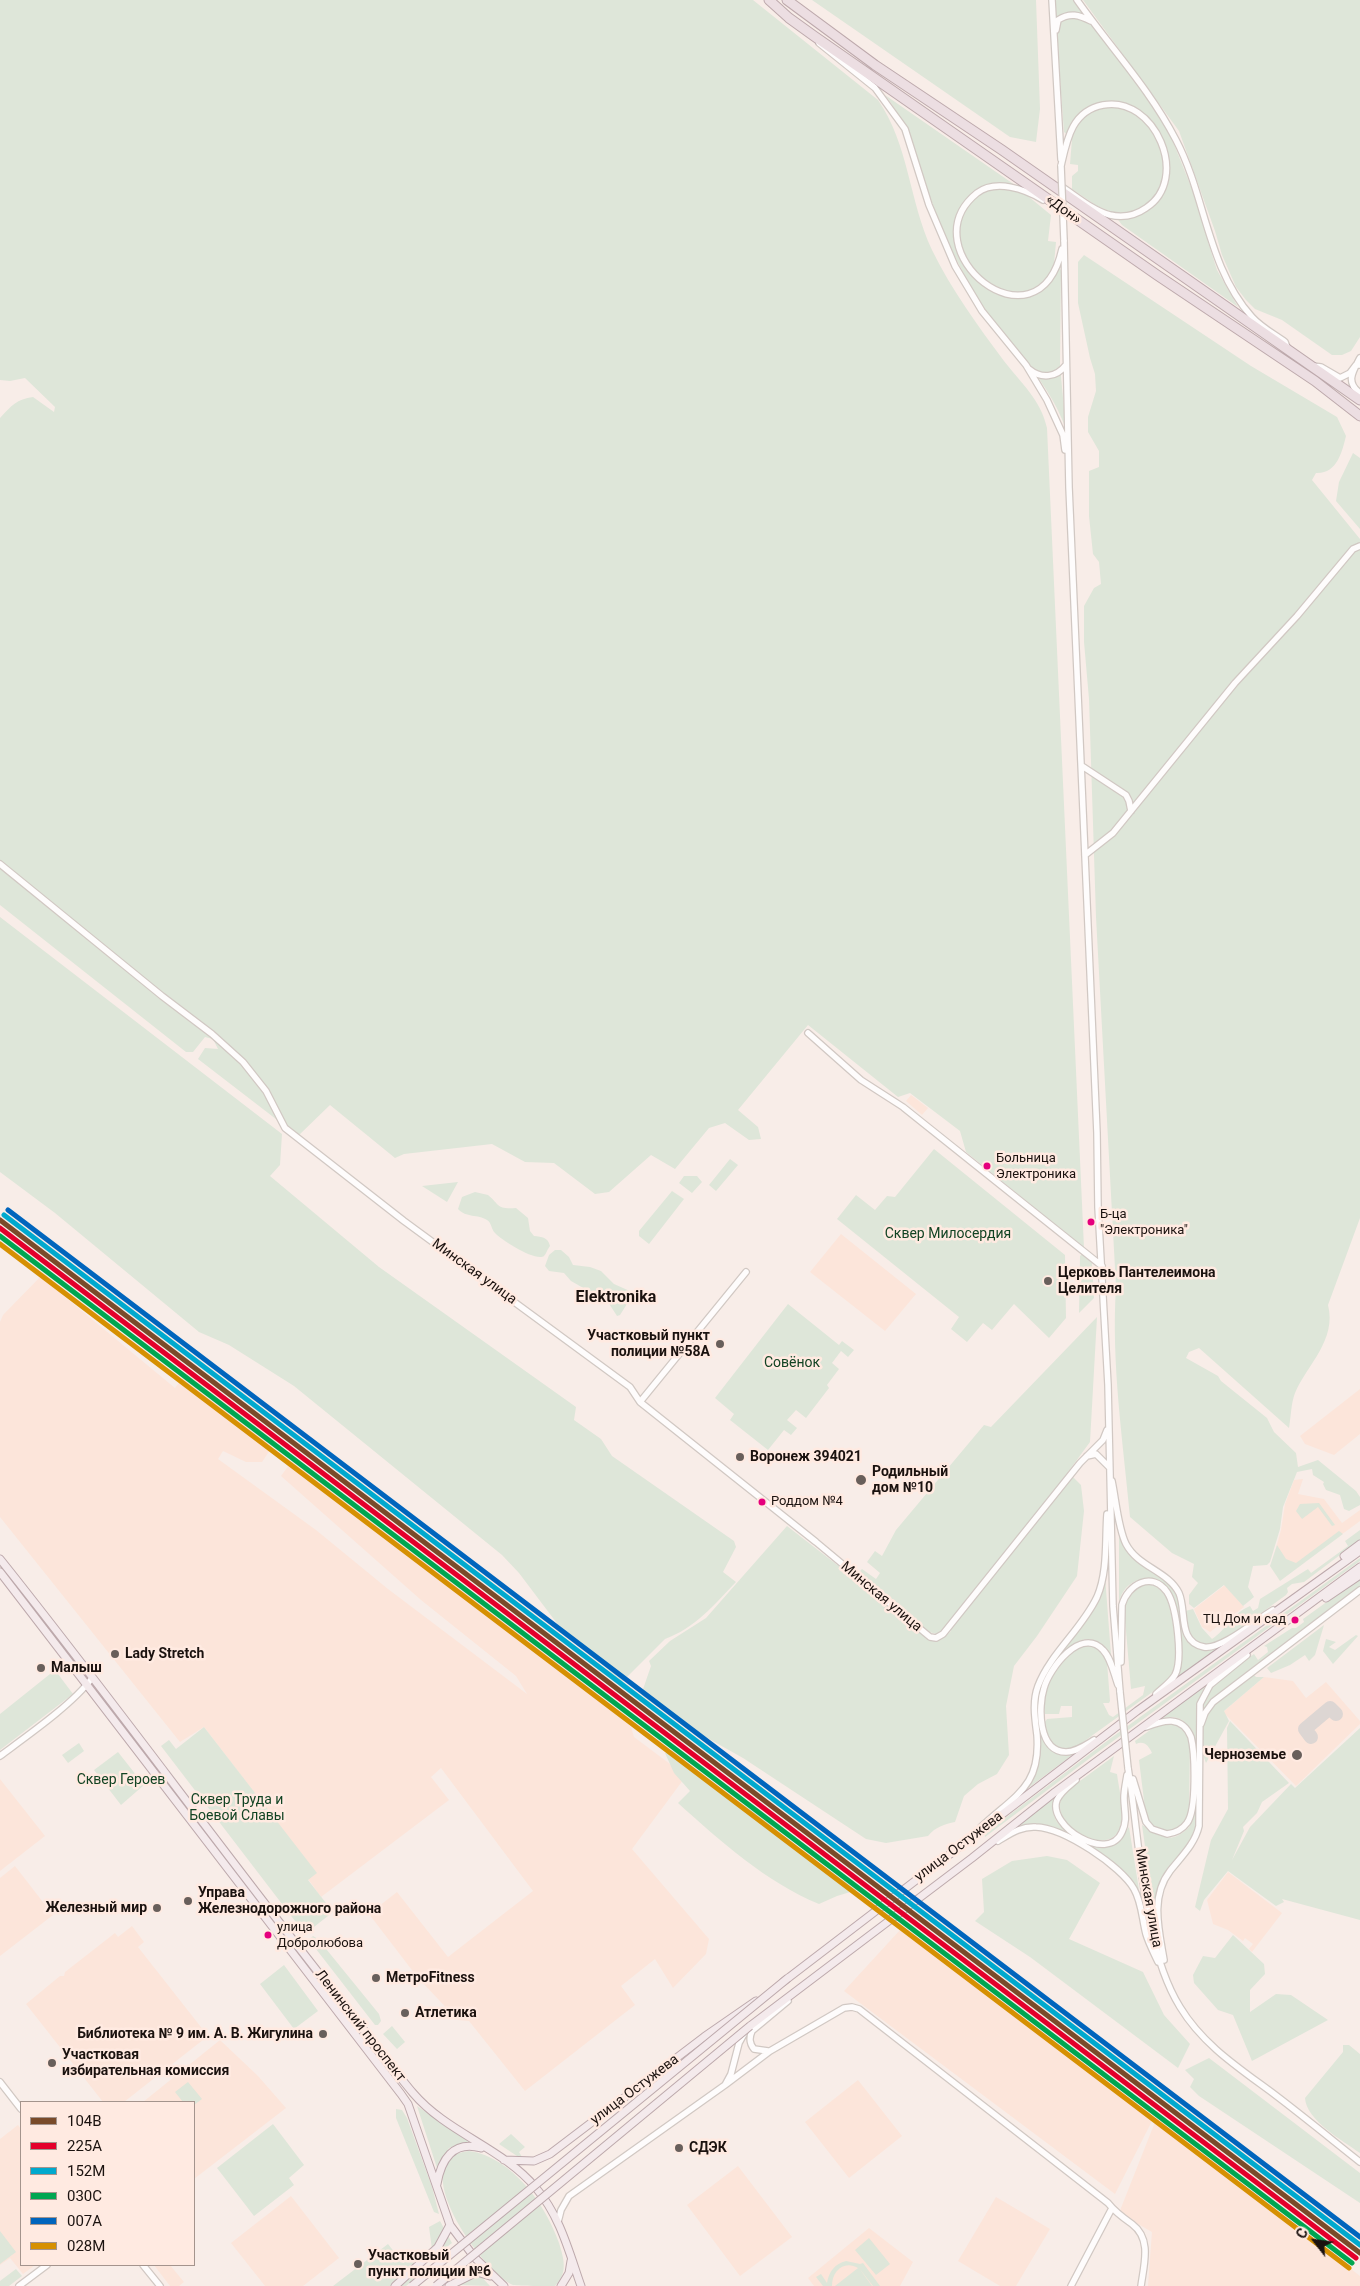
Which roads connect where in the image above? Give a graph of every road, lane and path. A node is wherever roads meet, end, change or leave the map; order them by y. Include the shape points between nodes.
1 (769, 0) edge
2 (788, 0) edge
3 (1052, 0) edge
4 (1077, 0) edge
5 (1093, 22) junction
6 (814, 36) junction
7 (1054, 36) junction
8 (1061, 166) junction
9 (1037, 174) junction
10 (1081, 223) junction
11 (1064, 240) junction
12 (1288, 350) junction
13 (1360, 358) edge
14 (1066, 364) junction
15 (1358, 365) edge
16 (1026, 366) junction
17 (1312, 366) junction
18 (1360, 393) edge
19 (1360, 400) edge
20 (1360, 416) edge
21 (1069, 487) junction
22 (1360, 546) edge
23 (1082, 766) junction
24 (1131, 811) junction
25 (1085, 855) junction
26 (0, 864) edge
27 (808, 1033) dead end
28 (1102, 1266) junction
29 (746, 1272) dead end
30 (640, 1402) junction
31 (1107, 1430) junction
32 (1087, 1456) junction
33 (1110, 1468) junction
34 (1110, 1482) junction
35 (1360, 1544) edge
36 (1360, 1551) edge
37 (0, 1560) edge
38 (1360, 1567) edge
39 (0, 1572) edge
40 (1360, 1575) edge
41 (1360, 1590) edge
42 (1295, 1596) junction
43 (1290, 1620) junction
44 (92, 1678) junction
45 (87, 1685) junction
46 (1120, 1692) junction
47 (1137, 1711) junction
48 (1138, 1731) junction
49 (1110, 1732) junction
50 (1199, 1738) junction
51 (1108, 1753) junction
52 (0, 1756) edge
53 (1128, 1768) junction
54 (959, 1846) junction
55 (972, 1858) junction
56 (788, 1978) junction
57 (1166, 1980) junction
58 (798, 1991) junction
59 (750, 2026) junction
60 (770, 2051) junction
61 (0, 2082) edge
62 (725, 2084) junction
63 (20, 2108) edge
64 (486, 2149) junction
65 (504, 2160) junction
66 (1360, 2162) edge
67 (437, 2184) junction
68 (1112, 2210) junction
69 (558, 2222) junction
70 (450, 2225) junction
71 (571, 2258) junction
72 (46, 2266) edge
73 (144, 2266) edge
74 (493, 2277) junction
75 (19, 2286) edge
76 (160, 2286) edge
77 (395, 2286) edge
78 (412, 2286) edge
79 (436, 2286) edge
80 (450, 2286) edge
81 (504, 2286) edge
82 (561, 2286) edge
83 (581, 2286) edge
84 (1070, 2286) edge
85 (1141, 2286) edge

1 - 6 highway, «Дон»
2 - 9 highway, «Дон» via 875,65
3 - 7 street
4 - 5 street
5 - 7 street via 1075,15 1064,16 1058,20
5 - 12 street via 1138,78 1176,141 1192,176 1228,284 1254,319 1285,342
6 - 10 highway, «Дон»
6 - 16 street via 875,88 905,129 929,205 955,266 982,311
7 - 8 street
8 - 9 street via 1070,130 1078,119 1093,108 1114,104 1134,110 1150,124 1161,142 1167,171 1163,189 1150,206 1119,216 1096,209
8 - 11 street, bridge
9 - 12 highway, «Дон»
10 - 11 street via 1040,198 1005,186 988,188 977,194 963,207 958,224 959,244 973,273 988,287 1007,294 1028,293 1046,283 1058,265
10 - 20 highway, «Дон» via 1315,381
11 - 14 street
12 - 17 highway, «Дон»
13 - 15 street
14 - 16 street via 1056,374 1047,376 1038,375
14 - 21 street
15 - 17 street via 1340,378 1322,367
15 - 18 street via 1351,383
16 - 21 street via 1063,435
17 - 19 highway, «Дон»
21 - 23 street, Минская улица
22 - 24 street via 1353,549 1235,683
23 - 24 street via 1126,795
23 - 25 street, Минская улица
24 - 25 street via 1113,833
25 - 28 street, Минская улица
26 - 30 street, Минская улица via 243,1062 266,1091 284,1128 404,1221 630,1387
27 - 28 street via 861,1080 903,1107
28 - 31 street, Минская улица
29 - 30 street
30 - 32 street, Минская улица via 933,1638 943,1634
31 - 32 street, Минская улица via 1103,1440
31 - 33 street, Минская улица
32 - 33 street via 1098,1456
33 - 34 street, Минская улица
33 - 42 street via 1126,1545 1140,1561 1176,1588 1182,1600 1184,1629 1193,1642 1206,1648 1222,1644
34 - 46 street, Минская улица via 1113,1606
34 - 54 street via 1104,1569 1099,1592 1036,1692 1037,1761 1033,1775 1022,1790
35 - 42 main road
36 - 42 main road, улица Остужева
37 - 44 main road, Ленинский проспект
38 - 43 main road, улица Остужева
39 - 45 main road, Ленинский проспект
40 - 43 main road
41 - 50 street via 1213,1702 1203,1717
42 - 47 main road, улица Остужева
43 - 48 main road, улица Остужева
43 - 50 street via 1206,1690 1199,1714
44 - 45 street
44 - 64 main road, Ленинский проспект via 416,2096
45 - 52 street
45 - 67 main road, Ленинский проспект via 401,2094 408,2104
46 - 47 street via 1124,1596 1134,1585 1152,1582 1164,1589 1171,1600 1178,1663 1170,1681
46 - 49 street via 1108,1656 1090,1642 1071,1649 1044,1689 1043,1727 1046,1740 1055,1749 1073,1751
46 - 53 street, Минская улица, bridge
47 - 49 main road, улица Остужева
48 - 51 main road, улица Остужева
48 - 53 street via 1170,1720 1183,1725 1189,1732 1193,1747 1193,1802 1183,1828 1163,1834 1149,1825
49 - 54 main road, улица Остужева
50 - 57 street via 1198,1832 1165,1878 1158,1901
51 - 53 street via 1058,1798 1057,1814 1068,1829 1099,1845 1118,1839 1126,1820 1124,1796
51 - 55 main road, улица Остужева via 1021,1817
53 - 57 street, Минская улица via 1150,1917
54 - 56 main road, улица Остужева
55 - 57 street via 1018,1829 1036,1826 1059,1833 1097,1854 1121,1872 1135,1891 1146,1935
55 - 58 main road, улица Остужева
56 - 65 main road, улица Остужева via 547,2156 529,2162
56 - 78 main road, bridge
57 - 66 street, Минская улица via 1190,2022 1219,2054
58 - 59 main road, улица Остужева
58 - 60 street via 752,2031 750,2044 754,2049
59 - 62 street, улица Остужева via 740,2039 735,2065
59 - 79 main road, bridge
60 - 62 street
60 - 68 street via 844,2008 859,2009 1108,2203
61 - 63 street
62 - 69 street, улица Остужева via 569,2196
64 - 65 main road, Ленинский проспект
64 - 67 main road via 471,2146 452,2151 442,2166
65 - 69 main road, Ленинский проспект via 537,2188
67 - 70 main road, Ленинский проспект
68 - 84 street
68 - 85 street via 1143,2236 1145,2249
69 - 71 main road, Ленинский проспект
70 - 74 main road, Ленинский проспект
70 - 77 main road via 442,2242
71 - 82 main road via 569,2273
71 - 83 main road, Ленинский проспект
72 - 75 street
73 - 76 street
74 - 80 main road via 477,2272
74 - 81 main road, Ленинский проспект

